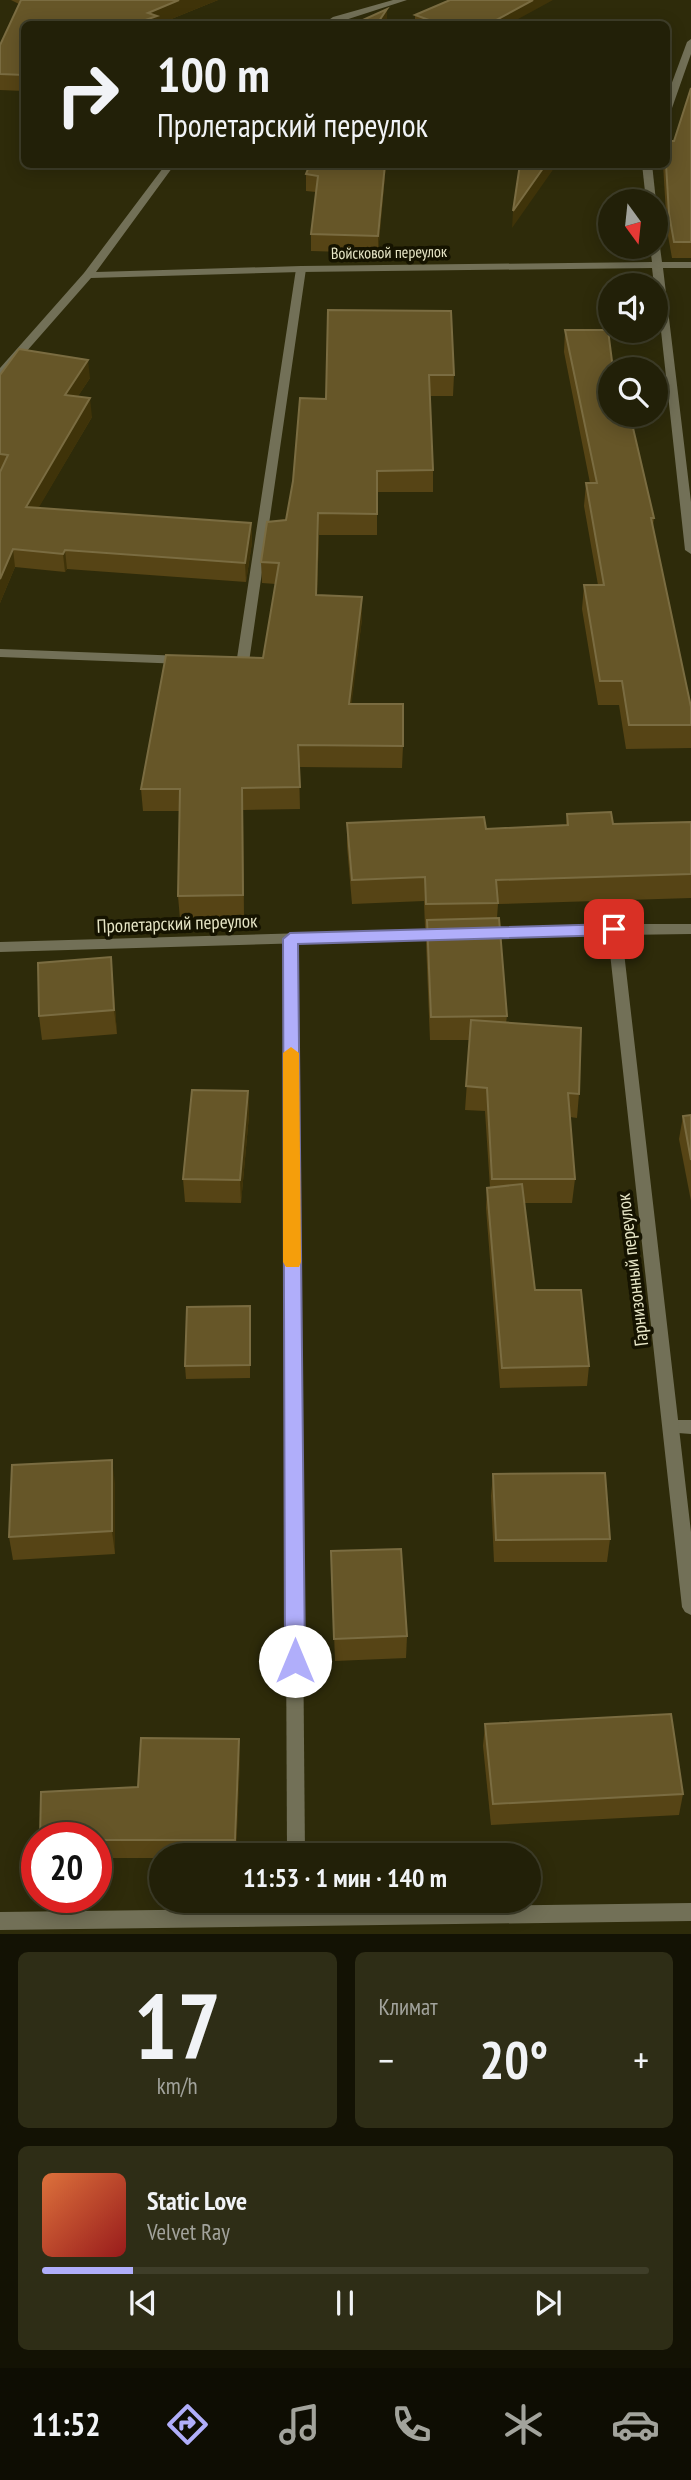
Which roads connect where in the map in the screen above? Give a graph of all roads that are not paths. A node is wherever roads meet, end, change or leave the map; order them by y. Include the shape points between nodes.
1 (403, 0) edge
2 (332, 21) edge
3 (691, 42) edge
4 (670, 100) edge
5 (168, 168) edge
6 (647, 168) edge
7 (650, 189) edge
8 (656, 259) edge
9 (691, 265) edge
10 (657, 266) junction
11 (301, 269) junction
12 (88, 275) junction
13 (0, 375) edge
14 (691, 550) edge
15 (0, 653) edge
16 (614, 929) junction
17 (691, 929) edge
18 (290, 939) junction
19 (0, 947) edge
20 (671, 1427) junction
21 (691, 1427) edge
22 (691, 1606) edge
23 (296, 1843) edge
24 (541, 1911) edge
25 (691, 1912) edge
26 (197, 1913) edge
27 (0, 1921) edge

1 - 2 street
3 - 4 street
5 - 12 street
6 - 7 street
8 - 10 street
9 - 10 street, Войсковой переулок
10 - 11 street, Войсковой переулок
10 - 14 street
11 - 12 street, Войсковой переулок
11 - 15 street via 243,662
12 - 13 street
16 - 17 street, Пролетарский переулок
16 - 18 street, Пролетарский переулок
16 - 20 street, Гарнизонный переулок
18 - 19 street, Пролетарский переулок
18 - 23 street
20 - 21 street
20 - 22 street, Гарнизонный переулок
24 - 25 street
26 - 27 street

